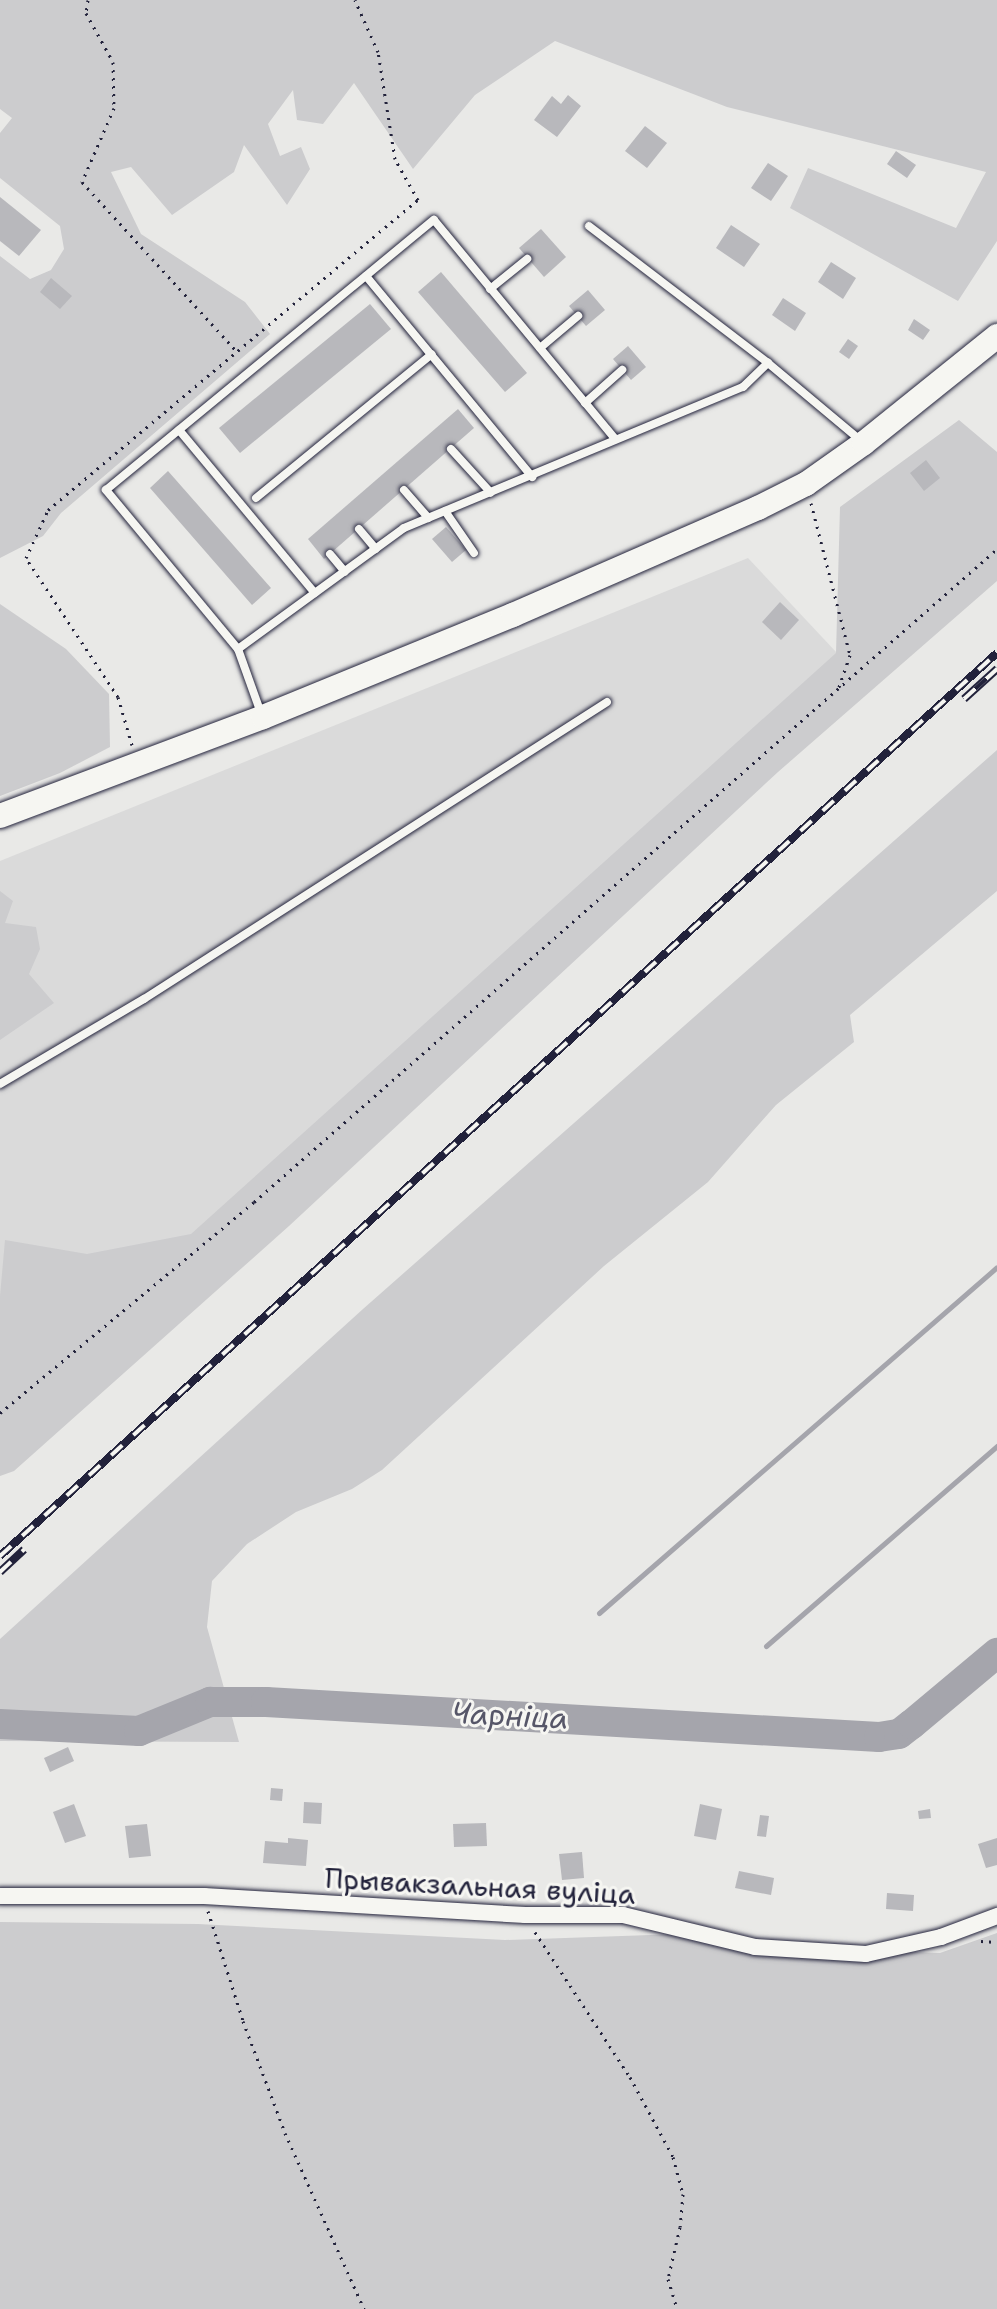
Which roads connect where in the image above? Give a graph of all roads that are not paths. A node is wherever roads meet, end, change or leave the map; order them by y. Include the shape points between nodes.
1 (589, 226) dead end
2 (527, 259) dead end
3 (366, 276) junction
4 (490, 289) junction
5 (578, 316) dead end
6 (997, 336) edge
7 (540, 348) junction
8 (432, 354) junction
9 (768, 363) junction
10 (622, 370) dead end
11 (585, 403) junction
12 (179, 430) junction
13 (615, 439) junction
14 (864, 443) junction
15 (451, 449) dead end
16 (532, 477) junction
17 (404, 490) dead end
18 (491, 493) junction
19 (256, 498) dead end
20 (445, 511) junction
21 (428, 518) junction
22 (359, 529) dead end
23 (376, 549) junction
24 (474, 553) dead end
25 (330, 554) dead end
26 (345, 572) junction
27 (315, 593) junction
28 (238, 649) junction
29 (607, 702) dead end
30 (263, 717) junction
31 (0, 816) edge
32 (0, 1084) edge
33 (0, 1896) edge
34 (997, 1916) edge

1 - 9 lane
2 - 4 lane
3 - 4 lane via 434,220
3 - 8 lane
3 - 12 lane
4 - 7 lane
5 - 7 lane
6 - 14 street
7 - 11 lane
8 - 16 lane
8 - 19 lane
9 - 13 lane via 743,387
9 - 14 lane
10 - 11 lane
11 - 13 lane
12 - 27 lane
12 - 28 lane via 106,490
13 - 16 lane
14 - 30 street via 806,484 513,615
15 - 18 lane
16 - 18 lane
17 - 21 lane
18 - 20 lane
20 - 21 lane
20 - 24 lane
21 - 23 lane
22 - 23 lane
23 - 26 lane
25 - 26 lane
26 - 27 lane
27 - 28 lane
28 - 30 lane
29 - 32 lane via 144,999
30 - 31 street
33 - 34 street, Прывакзальная вуліца via 204,1896 525,1915 623,1915 755,1947 866,1954 941,1937

